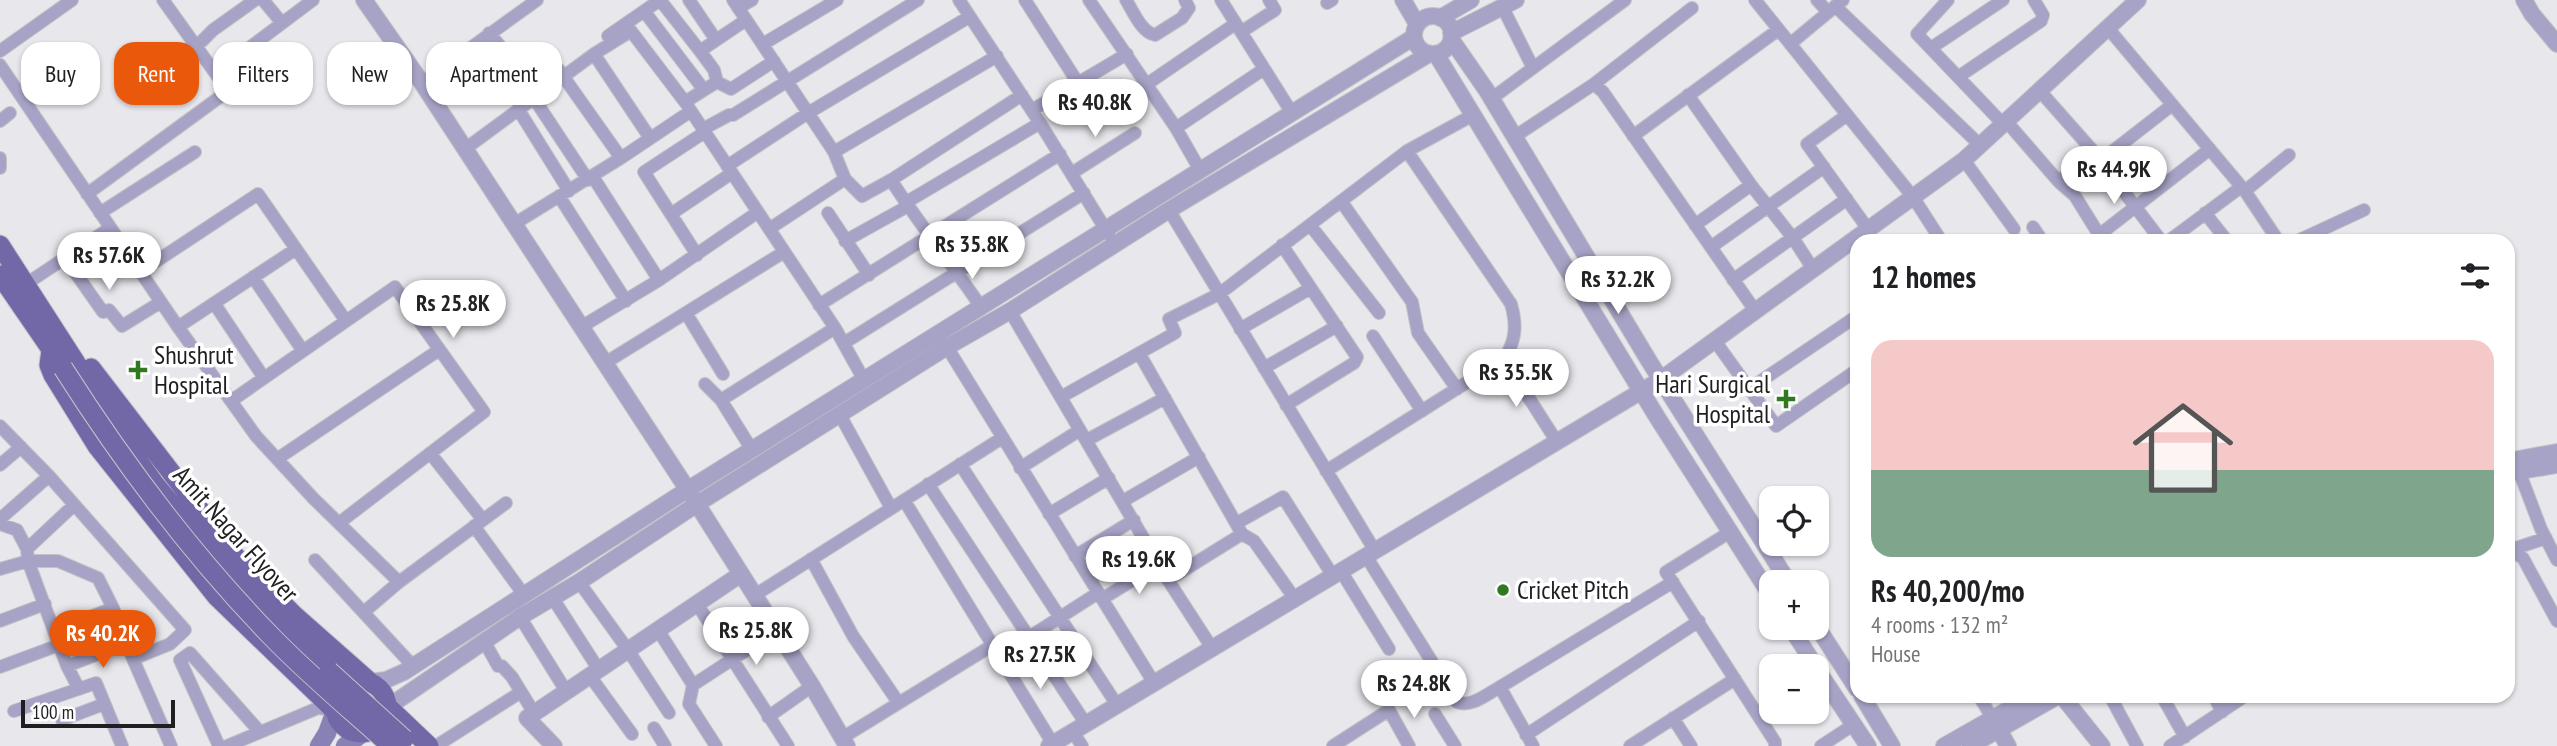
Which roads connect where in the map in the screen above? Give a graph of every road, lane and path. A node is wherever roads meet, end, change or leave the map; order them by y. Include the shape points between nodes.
1 (72, 0) edge
2 (255, 0) edge
3 (264, 0) edge
4 (313, 0) edge
5 (364, 0) edge
6 (537, 0) edge
7 (660, 0) edge
8 (688, 0) edge
9 (752, 0) edge
10 (837, 0) edge
11 (918, 0) edge
12 (959, 0) edge
13 (1025, 0) edge
14 (1089, 0) edge
15 (1126, 0) edge
16 (1185, 0) edge
17 (1220, 0) edge
18 (1403, 0) edge
19 (1427, 0) edge
20 (1471, 0) edge
21 (1625, 0) edge
22 (1755, 0) edge
23 (1816, 0) edge
24 (2003, 0) edge
25 (2034, 0) edge
26 (2524, 0) edge
27 (1944, 1) edge
28 (2136, 1) edge
29 (168, 2) edge
30 (735, 4) edge
31 (1277, 4) edge
32 (1509, 4) edge
33 (1835, 6) edge
34 (1692, 8) dead end
35 (644, 11) junction
36 (969, 17) junction
37 (1437, 17) junction
38 (746, 20) junction
39 (282, 23) junction
40 (2107, 27) junction
41 (1238, 28) junction
42 (1778, 30) junction
43 (1415, 31) junction
44 (489, 33) junction
45 (1451, 36) junction
46 (716, 40) junction
47 (193, 42) edge
48 (257, 42) edge
49 (199, 44) edge
50 (763, 44) junction
51 (1790, 44) junction
52 (2557, 44) edge
53 (1931, 48) junction
54 (0, 51) edge
55 (199, 51) edge
56 (700, 51) junction
57 (594, 54) junction
58 (1127, 54) junction
59 (1432, 54) junction
60 (997, 56) junction
61 (774, 61) junction
62 (0, 65) edge
63 (1533, 68) junction
64 (1264, 69) junction
65 (563, 76) joint
66 (1958, 77) junction
67 (786, 80) junction
68 (717, 82) junction
69 (422, 83) junction
70 (1078, 83) junction
71 (1147, 84) junction
72 (1594, 84) junction
73 (704, 90) junction
74 (2039, 90) junction
75 (1022, 95) junction
76 (1689, 95) junction
77 (1491, 99) junction
78 (522, 105) edge
79 (539, 105) edge
80 (2172, 105) junction
81 (688, 106) junction
82 (518, 108) junction
83 (1032, 110) junction
84 (808, 113) junction
85 (1292, 113) junction
86 (1473, 115) junction
87 (1847, 115) junction
88 (2004, 122) junction
89 (1040, 123) junction
90 (1177, 128) junction
91 (704, 131) junction
92 (1135, 132) dead end
93 (1633, 136) junction
94 (1514, 137) junction
95 (650, 138) junction
96 (1980, 145) junction
97 (465, 149) junction
98 (2210, 149) junction
99 (1407, 151) junction
100 (195, 152) dead end
101 (834, 152) junction
102 (1060, 154) junction
103 (2288, 155) dead end
104 (2096, 156) junction
105 (0, 158) edge
106 (621, 158) junction
107 (1964, 160) junction
108 (1824, 167) junction
109 (0, 168) edge
110 (730, 169) junction
111 (1200, 170) junction
112 (1072, 173) junction
113 (591, 178) junction
114 (845, 179) junction
115 (891, 180) junction
116 (2059, 182) junction
117 (1751, 186) junction
118 (2243, 189) junction
119 (564, 193) junction
120 (1084, 193) junction
121 (87, 194) junction
122 (1913, 197) junction
123 (1847, 200) junction
124 (1341, 201) junction
125 (907, 204) junction
126 (1767, 206) junction
127 (2135, 206) junction
128 (1169, 210) junction
129 (2364, 210) dead end
130 (758, 212) junction
131 (100, 213) junction
132 (828, 213) dead end
133 (2205, 213) junction
134 (671, 214) junction
135 (514, 224) junction
136 (1310, 225) junction
137 (1695, 225) junction
138 (2033, 227) dead end
139 (110, 228) junction
140 (769, 229) junction
141 (1868, 229) junction
142 (2014, 229) dead end
143 (1105, 230) junction
144 (1864, 234) edge
145 (1936, 234) edge
146 (2038, 234) edge
147 (2099, 234) edge
148 (2105, 234) edge
149 (2158, 234) edge
150 (2176, 234) edge
151 (2222, 234) edge
152 (2274, 234) edge
153 (2312, 234) edge
154 (929, 237) junction
155 (1793, 238) junction
156 (845, 240) junction
157 (1114, 244) junction
158 (0, 245) edge
159 (1282, 245) junction
160 (1711, 247) junction
161 (296, 249) junction
162 (1850, 249) edge
163 (784, 253) junction
164 (697, 256) junction
165 (65, 258) junction
166 (1813, 270) junction
167 (957, 271) junction
168 (140, 272) junction
169 (0, 275) edge
170 (869, 275) junction
171 (253, 277) junction
172 (659, 280) junction
173 (1733, 280) junction
174 (26, 284) junction
175 (1311, 288) junction
176 (1219, 293) junction
177 (626, 301) junction
178 (161, 302) junction
179 (214, 303) junction
180 (819, 305) junction
181 (981, 307) junction
182 (1010, 311) junction
183 (1756, 312) junction
184 (687, 313) junction
185 (1379, 313) dead end
186 (346, 321) junction
187 (1850, 321) edge
188 (1337, 326) junction
189 (178, 327) junction
190 (581, 327) junction
191 (835, 328) junction
192 (1240, 328) junction
193 (54, 330) junction
194 (1373, 336) dead end
195 (1715, 341) junction
196 (844, 343) junction
197 (947, 347) junction
198 (51, 350) junction
199 (439, 350) junction
200 (303, 351) junction
201 (1139, 353) junction
202 (1504, 359) junction
203 (605, 363) junction
204 (70, 365) junction
205 (1264, 369) junction
206 (723, 374) dead end
207 (1850, 375) edge
208 (264, 378) junction
209 (864, 380) junction
210 (1660, 380) junction
211 (705, 384) dead end
212 (1457, 389) junction
213 (1749, 389) junction
214 (1642, 391) junction
215 (1061, 397) junction
216 (1165, 398) junction
217 (721, 400) junction
218 (231, 401) junction
219 (1286, 405) junction
220 (1422, 411) junction
221 (839, 415) junction
222 (0, 426) edge
223 (1084, 435) junction
224 (1002, 438) junction
225 (1557, 442) junction
226 (21, 447) junction
227 (752, 450) junction
228 (430, 453) junction
229 (1199, 457) junction
230 (277, 459) junction
231 (960, 464) junction
232 (0, 465) edge
233 (2556, 465) edge
234 (1020, 468) junction
235 (2515, 468) edge
236 (1326, 471) junction
237 (2515, 475) edge
238 (49, 476) junction
239 (1109, 478) junction
240 (929, 484) junction
241 (692, 497) junction
242 (904, 500) junction
243 (1123, 500) junction
244 (506, 503) dead end
245 (74, 505) junction
246 (891, 508) junction
247 (1049, 514) junction
248 (0, 519) edge
249 (1134, 520) junction
250 (339, 523) junction
251 (479, 523) junction
252 (0, 524) edge
253 (1239, 528) junction
254 (1730, 532) junction
255 (2550, 540) edge
256 (2515, 549) edge
257 (1370, 554) junction
258 (2515, 554) edge
259 (27, 555) junction
260 (1075, 556) junction
261 (811, 559) junction
262 (315, 560) dead end
263 (2557, 560) edge
264 (1159, 564) junction
265 (0, 569) edge
266 (1781, 570) edge
267 (741, 574) junction
268 (1337, 574) junction
269 (1759, 577) edge
270 (1168, 580) junction
271 (399, 582) junction
272 (579, 582) junction
273 (1673, 582) junction
274 (524, 595) junction
275 (755, 595) junction
276 (1100, 596) junction
277 (552, 597) junction
278 (1295, 599) junction
279 (45, 604) junction
280 (697, 604) junction
281 (113, 608) junction
282 (365, 612) junction
283 (520, 617) junction
284 (1061, 617) junction
285 (0, 621) edge
286 (1699, 621) junction
287 (2557, 621) edge
288 (658, 630) junction
289 (777, 630) junction
290 (54, 631) junction
291 (1029, 637) junction
292 (1826, 640) edge
293 (484, 641) junction
294 (127, 643) junction
295 (59, 645) junction
296 (1212, 649) junction
297 (1389, 649) dead end
298 (628, 650) junction
299 (995, 651) junction
300 (133, 659) junction
301 (731, 660) junction
302 (67, 666) junction
303 (413, 666) junction
304 (0, 667) edge
305 (594, 673) junction
306 (1735, 678) junction
307 (1850, 678) edge
308 (370, 682) junction
309 (1154, 683) junction
310 (693, 685) junction
311 (812, 686) junction
312 (1500, 687) junction
313 (1829, 687) edge
314 (79, 689) junction
315 (566, 691) junction
316 (521, 692) junction
317 (898, 702) junction
318 (1865, 703) edge
319 (1983, 703) edge
320 (2023, 703) edge
321 (2044, 703) edge
322 (2066, 703) edge
323 (2114, 703) edge
324 (2166, 703) edge
325 (2218, 703) edge
326 (2235, 703) edge
327 (104, 704) junction
328 (1117, 705) junction
329 (388, 707) junction
330 (335, 710) junction
331 (14, 711) dead end
332 (2222, 712) junction
333 (534, 713) junction
334 (669, 713) dead end
335 (1436, 714) dead end
336 (768, 716) junction
337 (1673, 718) junction
338 (62, 720) dead end
339 (1853, 724) junction
340 (1996, 724) junction
341 (654, 728) dead end
342 (1080, 728) junction
343 (260, 732) junction
344 (363, 733) junction
345 (632, 734) dead end
346 (2185, 737) junction
347 (1529, 741) edge
348 (844, 742) edge
349 (119, 745) edge
350 (1051, 745) edge
351 (1635, 745) edge
352 (171, 746) edge
353 (219, 746) edge
354 (227, 746) edge
355 (318, 746) edge
356 (345, 746) edge
357 (378, 746) edge
358 (391, 746) edge
359 (412, 746) edge
360 (429, 746) edge
361 (436, 746) edge
362 (554, 746) edge
363 (665, 746) edge
364 (716, 746) edge
365 (788, 746) edge
366 (1082, 746) edge
367 (1333, 746) edge
368 (1409, 746) edge
369 (1455, 746) edge
370 (1691, 746) edge
371 (1775, 746) edge
372 (1821, 746) edge
373 (1868, 746) edge
374 (1892, 746) edge
375 (1944, 746) edge
376 (1970, 746) edge
377 (2008, 746) edge
378 (2102, 746) edge
379 (2137, 746) edge
380 (2170, 746) edge

1 - 54 street
2 - 49 street
3 - 39 street
4 - 39 street
5 - 69 street
6 - 44 street
7 - 35 street
7 - 56 street
8 - 46 street
9 - 30 street
10 - 50 street
11 - 67 street
12 - 36 street
13 - 70 street
14 - 58 street
15 - 16 street via 1145,29 1155,35 1186,14
17 - 41 street
18 - 43 street
19 - 37 street
20 - 37 street
21 - 63 street
22 - 42 street
23 - 33 street
24 - 53 street
25 - 66 street via 2043,15 2040,21
26 - 52 street
27 - 53 street via 1917,34
28 - 40 street
29 - 47 street
30 - 38 street
31 - 41 street
32 - 45 street
32 - 63 street
33 - 51 street
33 - 96 street
34 - 72 street
35 - 44 street via 537,81 528,79
35 - 73 street
36 - 60 street
36 - 84 street
37 - 43 street via 1421,20
37 - 45 street via 1450,27
38 - 46 street
38 - 50 street
39 - 48 street
40 - 74 street
40 - 80 street
41 - 64 street
41 - 71 street
42 - 51 street
42 - 76 street
43 - 59 street via 1419,48
43 - 85 street
44 - 69 street
45 - 59 street via 1445,49
45 - 77 street
46 - 56 street
50 - 61 street
51 - 87 street
53 - 66 street
55 - 121 street via 228,91
56 - 68 street
57 - 65 street
57 - 81 street via 631,31
57 - 95 street
58 - 70 street
58 - 71 street
59 - 86 street
59 - 128 street
60 - 75 street
60 - 101 street
61 - 67 street
61 - 68 street via 731,89
62 - 121 street
63 - 77 street
64 - 85 street
64 - 90 street
65 - 106 street
66 - 88 street
67 - 84 street
67 - 91 street
68 - 73 street
69 - 97 street
70 - 83 street
71 - 90 street
72 - 93 street
72 - 94 street
73 - 81 street
74 - 88 street
74 - 104 street
75 - 83 street
75 - 115 street
76 - 93 street
76 - 117 street
77 - 94 street
78 - 82 street
79 - 113 street
80 - 98 street
80 - 104 street
81 - 91 street
81 - 95 street
82 - 97 street
82 - 119 street
83 - 89 street
84 - 101 street
84 - 110 street
85 - 111 street
86 - 99 street
86 - 214 street
87 - 108 street via 1807,144
87 - 122 street
88 - 96 street
88 - 116 street
89 - 102 street
89 - 125 street
90 - 111 street
91 - 110 street
91 - 134 street via 644,172
92 - 112 street
93 - 137 street
94 - 210 street
95 - 106 street
96 - 107 street
97 - 135 street
98 - 118 street
98 - 127 street
99 - 124 street
99 - 202 street via 1511,304 1513,345
100 - 131 street
101 - 114 street
102 - 112 street
102 - 154 street
103 - 118 street
104 - 116 street
104 - 127 street
105 - 109 street
106 - 113 street
107 - 122 street
107 - 142 street
108 - 123 street
108 - 126 street
110 - 130 street
110 - 134 street
111 - 143 street
112 - 120 street
113 - 119 street
113 - 172 street
114 - 115 street via 862,196
114 - 140 street
115 - 125 street
116 - 147 street via 2075,196
117 - 126 street
117 - 137 street
118 - 133 street
118 - 152 street
119 - 135 street
119 - 177 street
120 - 143 street
120 - 167 street
121 - 131 street
122 - 141 street
122 - 145 street
123 - 141 street
123 - 155 street
124 - 136 street
124 - 212 street via 1412,302 1418,333
125 - 154 street
125 - 156 street
126 - 155 street
126 - 160 street
127 - 148 street
127 - 149 street
128 - 157 street
128 - 176 street
129 - 153 street
130 - 140 street
130 - 164 street
131 - 139 street
132 - 156 street
133 - 150 street
133 - 151 street
134 - 164 street
135 - 190 street
136 - 159 street
136 - 185 street
137 - 160 street
138 - 146 street
139 - 165 street
139 - 168 street
140 - 163 street
141 - 144 street
143 - 157 street
143 - 181 street
154 - 167 street
154 - 170 street
155 - 166 street
155 - 173 street
156 - 170 street
157 - 182 street
158 - 174 main road, Amit Nagar Flyover
159 - 175 street
159 - 176 street
160 - 173 street
161 - 168 street via 258,194
161 - 171 street
161 - 186 street
162 - 166 street
163 - 180 street
163 - 184 street
164 - 172 street
165 - 174 street
165 - 178 street via 103,312 110,310 122,326
166 - 183 street
167 - 181 street
167 - 196 street
168 - 178 street
169 - 198 main road, Amit Nagar Flyover
170 - 180 street
171 - 179 street
171 - 200 street
172 - 177 street
173 - 183 street
174 - 193 main road, Amit Nagar Flyover
175 - 188 street
175 - 192 street
176 - 192 street
176 - 201 street via 1168,319 1175,333
177 - 190 street
178 - 189 street
179 - 189 street
179 - 208 street
180 - 191 street
181 - 209 street
182 - 197 street
182 - 215 street
183 - 195 street
184 - 203 street
184 - 206 street
186 - 199 street via 395,287
186 - 200 street
187 - 213 street
188 - 205 street
188 - 219 street via 1357,357 1354,363
189 - 218 street
190 - 203 street
191 - 196 street
191 - 217 street
192 - 205 street
193 - 204 main road, Amit Nagar Flyover
193 - 308 main road via 71,341 236,557
194 - 220 street
195 - 210 street
195 - 213 street
196 - 209 street
197 - 221 street
197 - 224 street
198 - 204 main road, Amit Nagar Flyover
198 - 330 main road via 53,375 97,446 156,523 217,597
199 - 228 street via 484,412
199 - 230 street
200 - 208 street
201 - 215 street
201 - 216 street
202 - 212 street
202 - 225 street
203 - 241 street
204 - 358 main road, Amit Nagar Flyover, bridge via 103,430 216,576 274,639
204 - 359 main road, Amit Nagar Flyover, bridge via 154,483 226,570
205 - 219 street
207 - 213 street via 1776,426
208 - 218 street
209 - 227 street
210 - 214 street
210 - 266 street
211 - 217 street
212 - 220 street
214 - 225 street
214 - 254 street
215 - 223 street
216 - 223 street
216 - 229 street
217 - 227 street
218 - 230 street
219 - 236 street
220 - 236 street
221 - 241 street
221 - 246 street
222 - 226 street
223 - 234 street
223 - 239 street
224 - 231 street
224 - 234 street
225 - 257 street
226 - 232 street
226 - 238 street
227 - 241 street
228 - 250 street
228 - 251 street
229 - 243 street
229 - 253 street
230 - 250 street
231 - 240 street
231 - 284 street
233 - 235 street
234 - 247 street
236 - 257 street
237 - 255 street
238 - 245 street
238 - 248 street
239 - 243 street
239 - 247 street
240 - 242 street
240 - 291 street
241 - 267 street
241 - 272 street
241 - 274 street
242 - 246 street
242 - 299 street
243 - 249 street
244 - 251 street
245 - 259 street
245 - 300 street via 185,630 170,644
246 - 261 street
247 - 260 street
249 - 260 street
249 - 264 street
250 - 271 street
251 - 271 street
251 - 274 street
252 - 259 street via 17,530
253 - 268 street via 1283,497
253 - 270 street
253 - 278 street via 1254,541
254 - 269 street
254 - 273 street via 1666,572
255 - 256 street
255 - 263 street
257 - 268 street
257 - 312 street via 1457,702 1471,703
258 - 287 street via 2523,558
259 - 265 street
259 - 279 street
259 - 281 street via 58,561 98,578
260 - 276 street
261 - 275 street
261 - 317 street via 853,636
262 - 282 street
264 - 270 street
264 - 276 street
267 - 275 street
267 - 280 street
268 - 278 street
268 - 297 street
270 - 296 street
271 - 282 street
272 - 277 street
272 - 298 street
273 - 286 street
273 - 312 street
274 - 303 street
275 - 289 street
276 - 284 street
276 - 309 street
277 - 283 street
277 - 305 street
278 - 296 street
279 - 285 street
279 - 290 street
280 - 288 street
280 - 301 street
281 - 290 street
281 - 294 street
282 - 303 street
283 - 293 street
283 - 315 street
284 - 291 street
284 - 328 street
286 - 306 street
286 - 347 street
288 - 298 street
288 - 310 street
289 - 301 street
289 - 311 street
290 - 295 street
291 - 299 street
291 - 342 street
292 - 307 street
293 - 316 street
293 - 329 street
294 - 300 street
294 - 302 street
295 - 302 street
295 - 304 street
296 - 309 street
298 - 305 street
298 - 334 street
299 - 317 street
299 - 350 street
300 - 352 street
301 - 310 street
301 - 336 street
302 - 314 street
303 - 308 street via 386,680
305 - 315 street
305 - 345 street
306 - 337 street
306 - 371 street
308 - 329 main road via 383,692
308 - 330 main road via 348,684 337,695
309 - 328 street
310 - 364 street via 689,704
311 - 336 street
311 - 348 street
312 - 347 street
313 - 339 street
314 - 327 street via 96,683
314 - 331 street
315 - 333 street
316 - 333 street
316 - 361 street
317 - 348 street
318 - 374 street
319 - 340 street
320 - 340 street
321 - 340 street
322 - 378 street
323 - 379 street
324 - 346 street
325 - 332 street
326 - 332 street
327 - 338 street
327 - 349 street
328 - 342 street
329 - 344 main road via 377,728
329 - 360 main road
330 - 343 street via 318,708
330 - 344 main road via 342,724
330 - 355 main road
332 - 346 street
333 - 362 street via 527,718
335 - 369 street
336 - 365 street
337 - 351 street
337 - 370 street
339 - 372 street
339 - 373 street
340 - 375 street
340 - 376 street
340 - 377 street
341 - 363 street
342 - 350 street
342 - 366 street
343 - 353 street via 190,653 180,660
343 - 354 street
344 - 356 main road
344 - 357 main road
346 - 380 street
367 - 368 street via 1389,710

